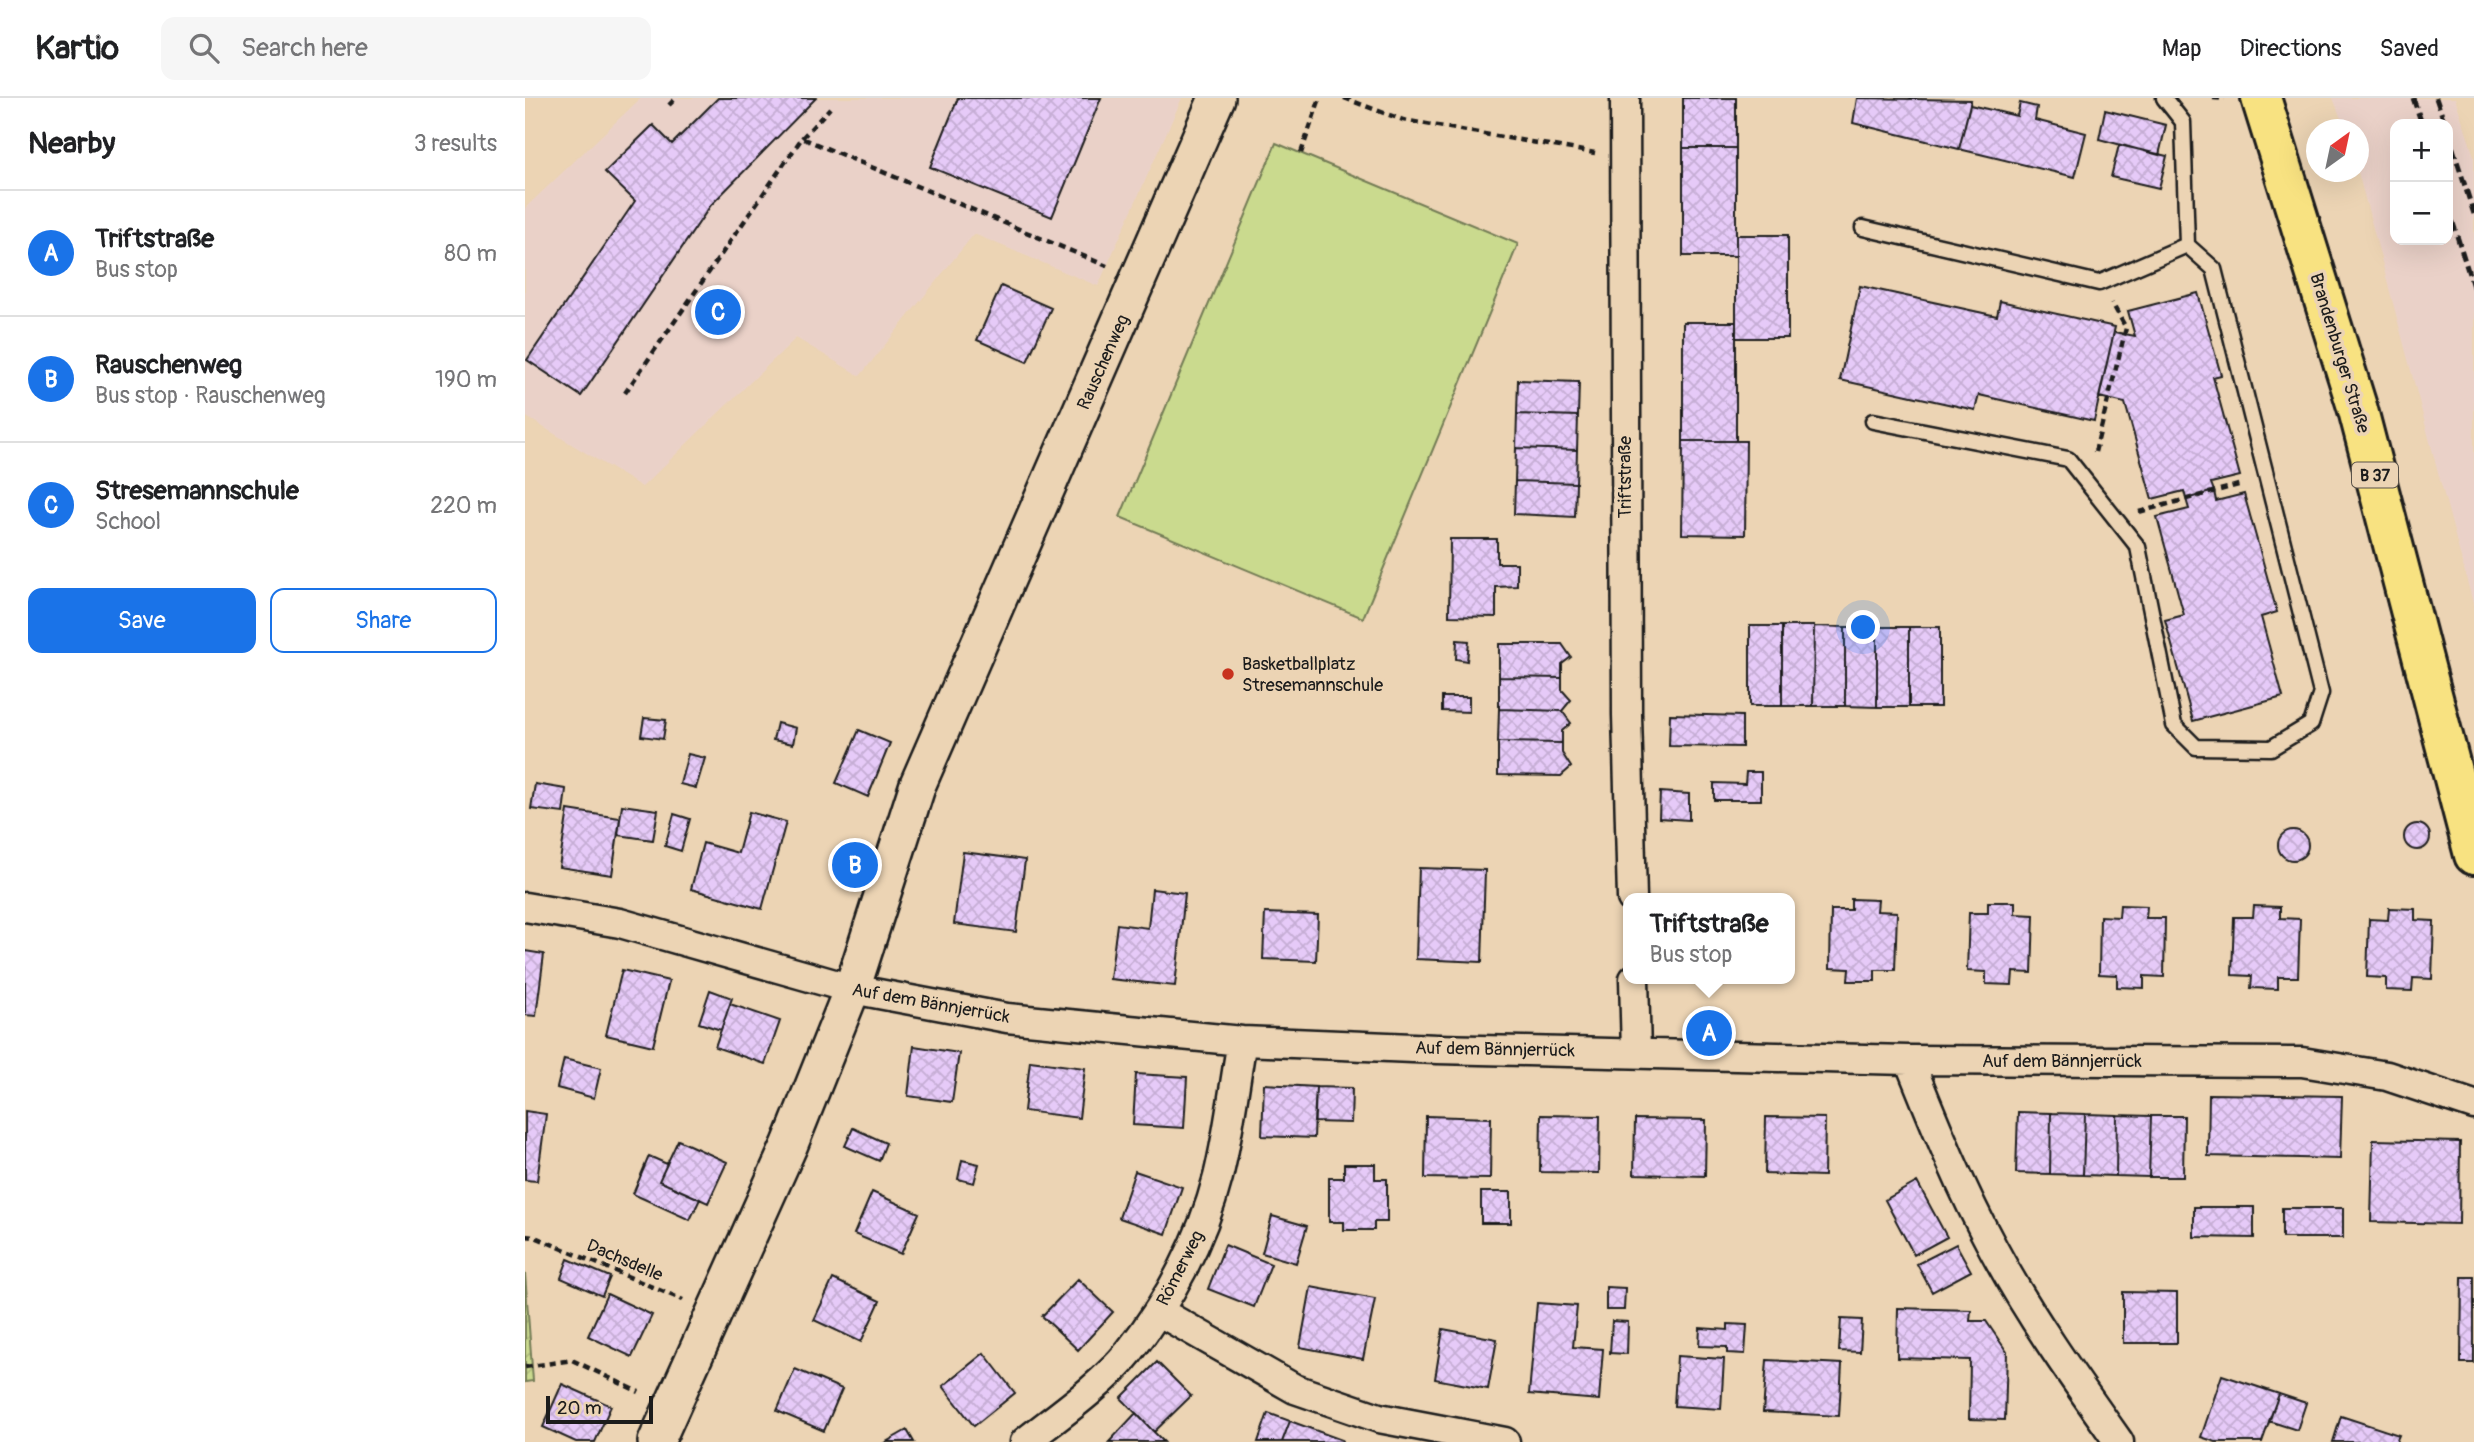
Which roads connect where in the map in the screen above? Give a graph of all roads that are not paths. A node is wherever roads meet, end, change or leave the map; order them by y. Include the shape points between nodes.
1 (1217, 98) edge
2 (1625, 98) edge
3 (2164, 98) edge
4 (2262, 98) edge
5 (1863, 228) dead end
6 (2187, 245) junction
7 (1873, 421) dead end
8 (2474, 855) edge
9 (1632, 893) edge
10 (525, 907) edge
11 (1634, 984) edge
12 (852, 989) junction
13 (1242, 1041) junction
14 (1636, 1052) junction
15 (1909, 1060) junction
16 (2469, 1104) edge
17 (1158, 1311) junction
18 (656, 1442) edge
19 (1024, 1442) edge
20 (1505, 1442) edge
21 (2119, 1442) edge

1 - 12 street, Rauschenweg via 918,784
2 - 9 street, Triftstraße
3 - 6 lane via 2183,122
4 - 8 main road, Brandenburger Straße / B 37 via 2358,410
5 - 6 lane via 2099,282
6 - 7 lane via 2214,269 2321,693 2311,724 2271,748 2196,747 2174,725 2138,547 2068,459
10 - 12 street, Auf dem Bännjerrück via 620,923
11 - 14 street
12 - 13 street, Auf dem Bännjerrück via 1007,1018
12 - 18 street, Rauschenweg via 790,1144
13 - 14 street, Auf dem Bännjerrück
13 - 17 street, Römerweg via 1218,1177 1195,1246
14 - 15 street, Auf dem Bännjerrück
15 - 16 street, Auf dem Bännjerrück via 2302,1062 2387,1076
15 - 21 street via 1945,1150 1994,1251
17 - 19 street, Römerweg via 1128,1354
17 - 20 street via 1294,1389 1379,1418

